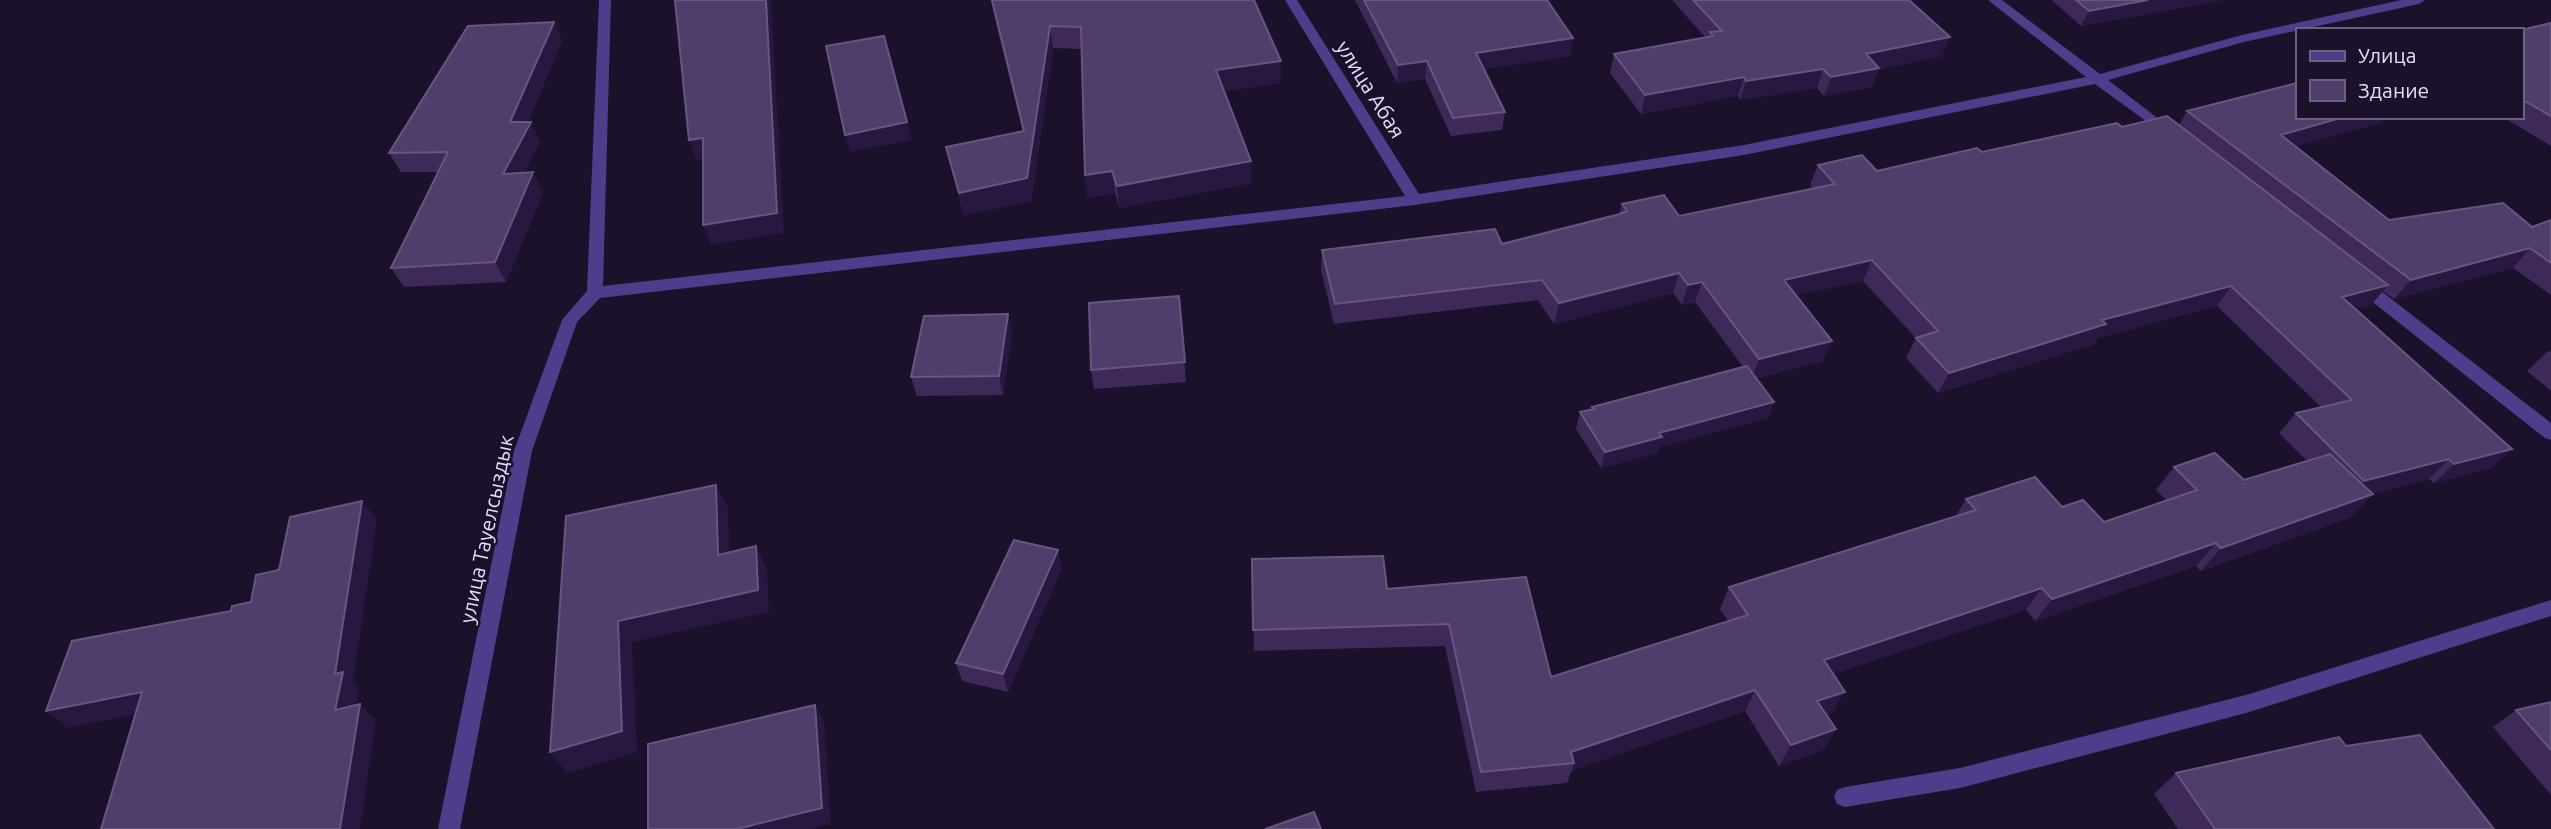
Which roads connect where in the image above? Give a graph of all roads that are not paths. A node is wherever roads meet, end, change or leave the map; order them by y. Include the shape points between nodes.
1 (605, 0) edge
2 (1291, 0) edge
3 (1994, 0) edge
4 (2419, 0) edge
5 (2098, 79) junction
6 (2185, 147) edge
7 (1415, 200) junction
8 (2346, 273) edge
9 (595, 293) junction
10 (2551, 433) edge
11 (2551, 608) edge
12 (1845, 797) dead end
13 (449, 829) edge

1 - 9 street
2 - 7 street, улица Абая
3 - 5 street
4 - 5 street via 2242,39
5 - 6 street
5 - 7 street via 1744,150
7 - 9 street
8 - 10 street
9 - 13 street, улица Тауелсыздык via 570,320 523,452
11 - 12 street via 2246,704 1960,778

